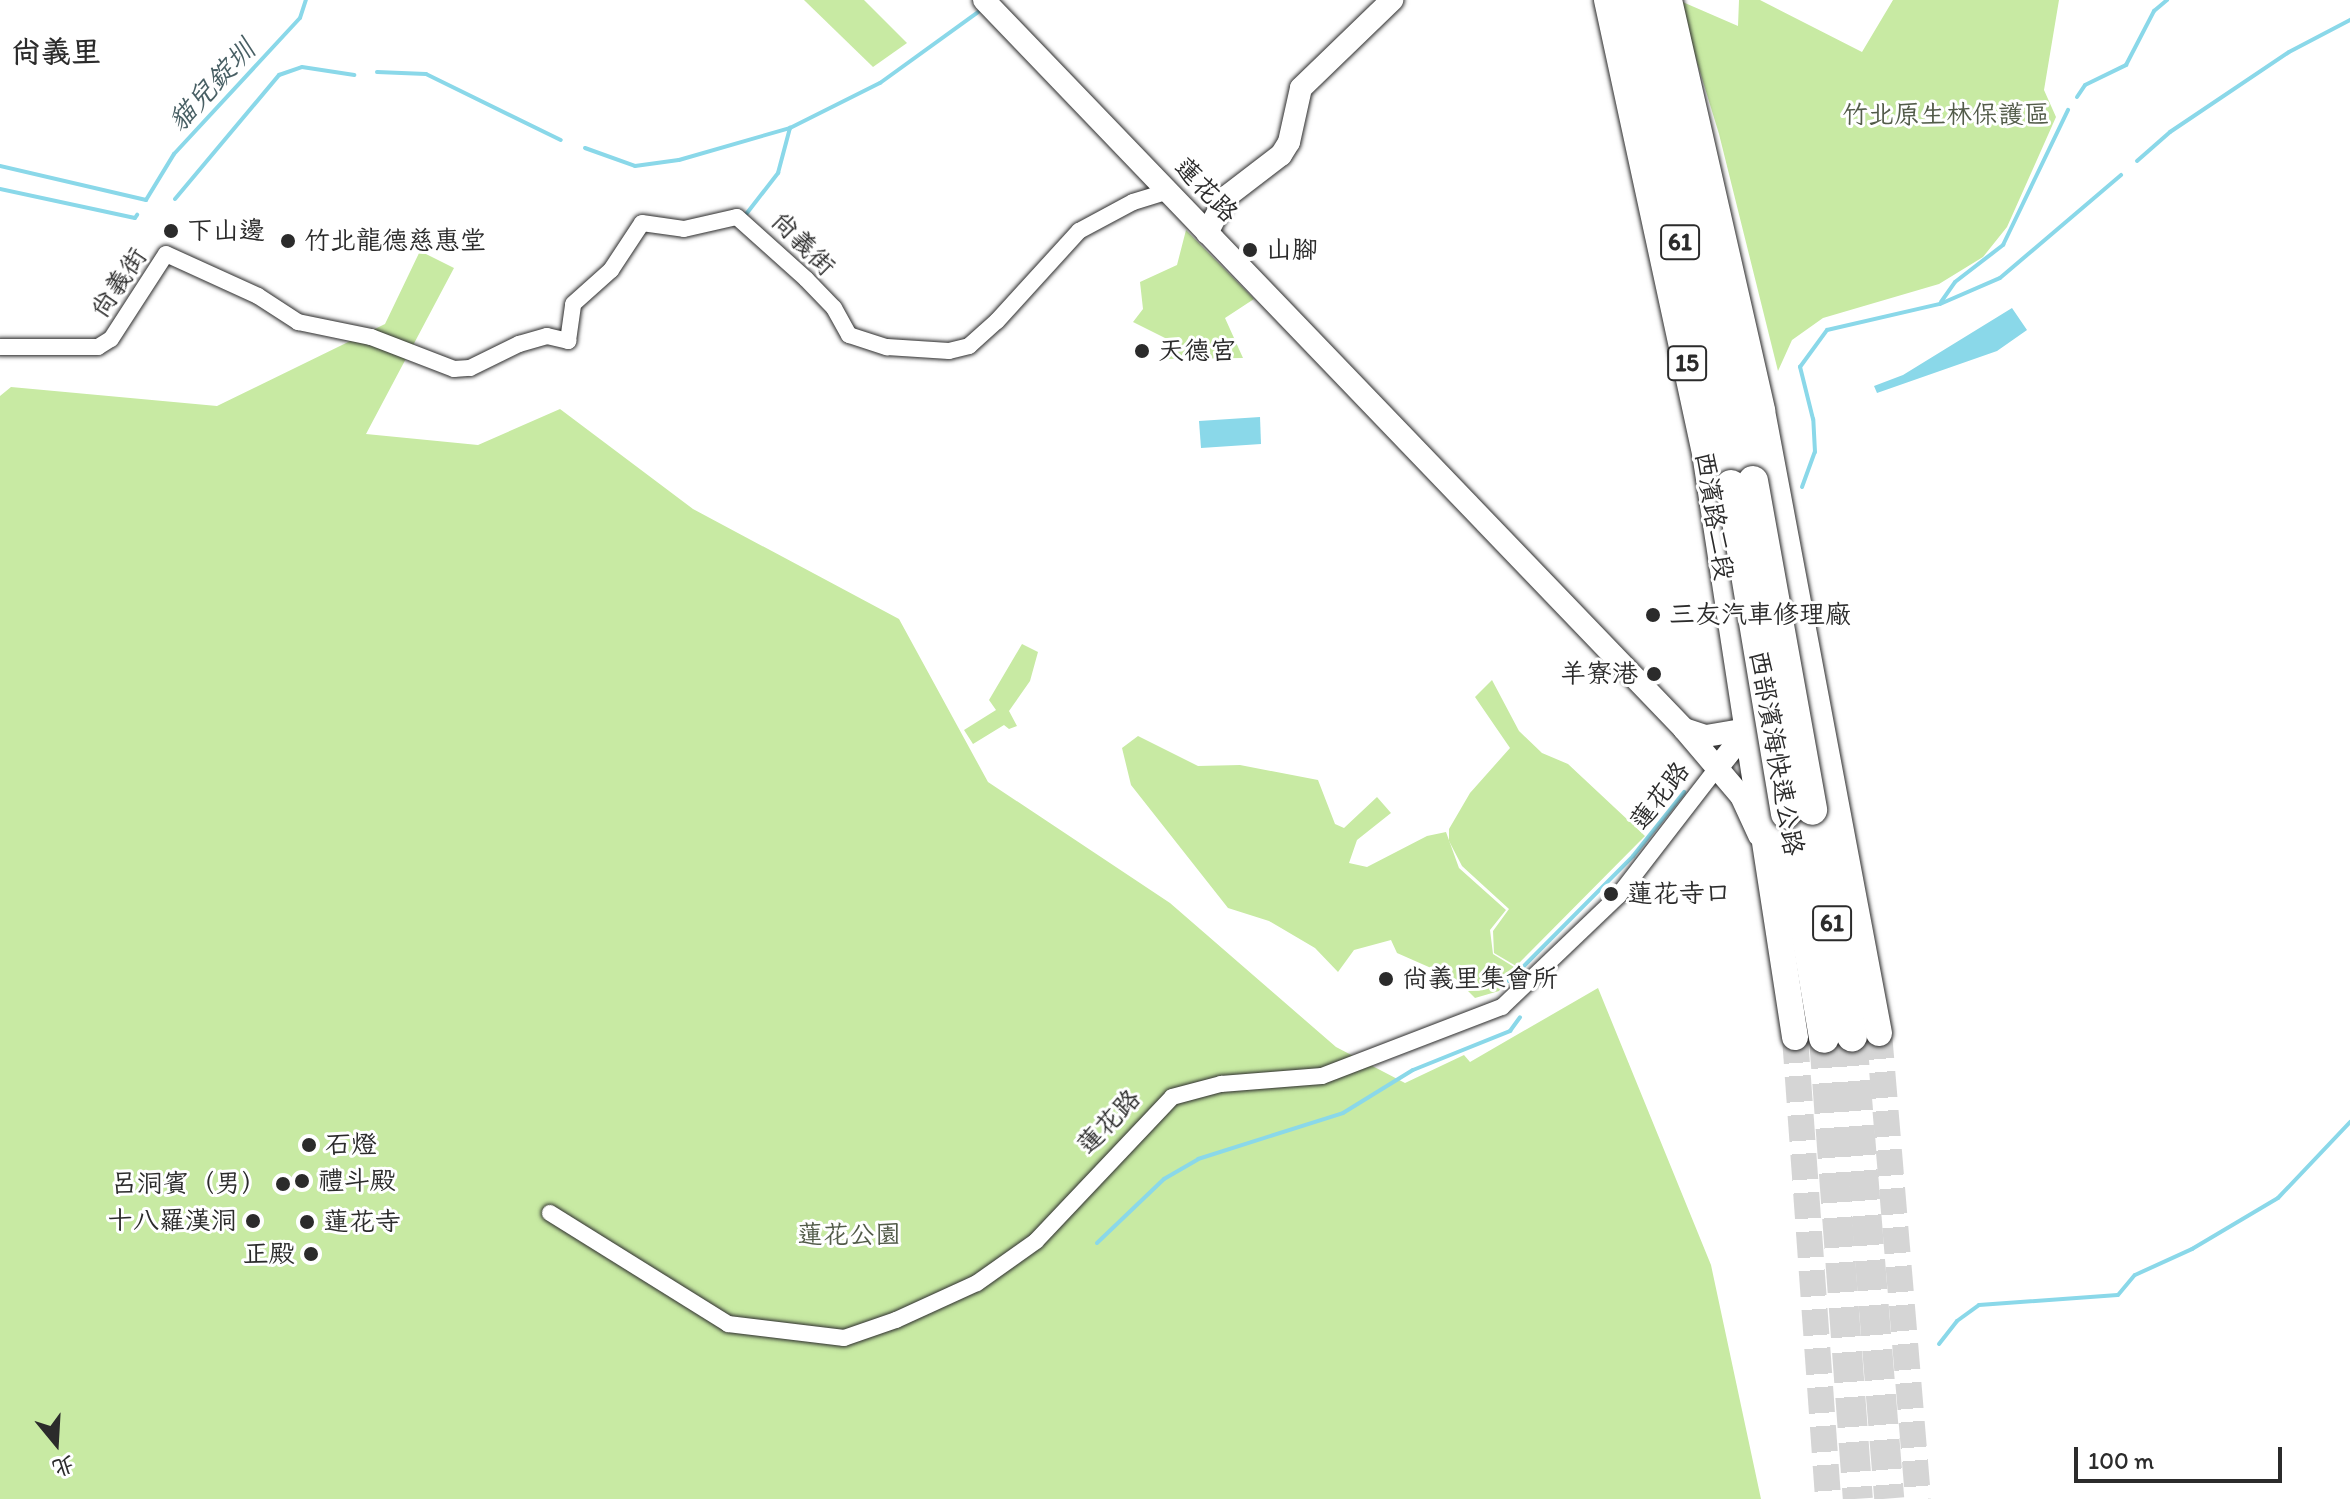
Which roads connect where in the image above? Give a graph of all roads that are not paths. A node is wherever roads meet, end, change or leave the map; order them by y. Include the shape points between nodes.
1 (984, 0) edge
2 (1392, 0) edge
3 (1607, 0) edge
4 (1626, 0) edge
5 (1648, 0) edge
6 (1669, 0) edge
7 (1168, 191) junction
8 (1207, 233) junction
9 (0, 347) edge
10 (1742, 483) junction
11 (1820, 713) junction
12 (1684, 729) junction
13 (1748, 729) junction
14 (1717, 768) junction
15 (1768, 854) junction
16 (1837, 1036) junction
17 (550, 1213) dead end

1 - 7 street, 蓮花路
2 - 8 street via 1301,88 1281,155 1226,197
3 - 13 main road, 西濱路二段 / 15 via 1693,391
4 - 10 highway, 西部濱海快速公路 / 61
5 - 10 highway, 西部濱海快速公路 / 61
6 - 11 main road, 15 via 1762,411
7 - 8 street, 蓮花路
7 - 9 street, 尚義街 via 1133,202 1079,231 997,321 969,346 949,351 887,347 849,335 825,298 737,217 684,229 642,223 611,270 573,304 568,341 547,336 470,368 430,363 371,337 298,322 258,296 166,254 111,339 98,347
8 - 12 street, 蓮花路
10 - 16 highway, 西部濱海快速公路 / 61, bridge
11 - 13 street
11 - 16 main road, 15
12 - 13 street via 1706,736
12 - 14 street, 蓮花路
13 - 14 street, 蓮花路
13 - 15 main road, 西濱路二段 / 15
14 - 15 street via 1741,796
14 - 17 street, 蓮花路 via 1618,896 1502,1007 1322,1076 1221,1084 1172,1097 1036,1241 977,1283 896,1320 844,1338 728,1324
15 - 16 main road, 西濱路二段 / 15

